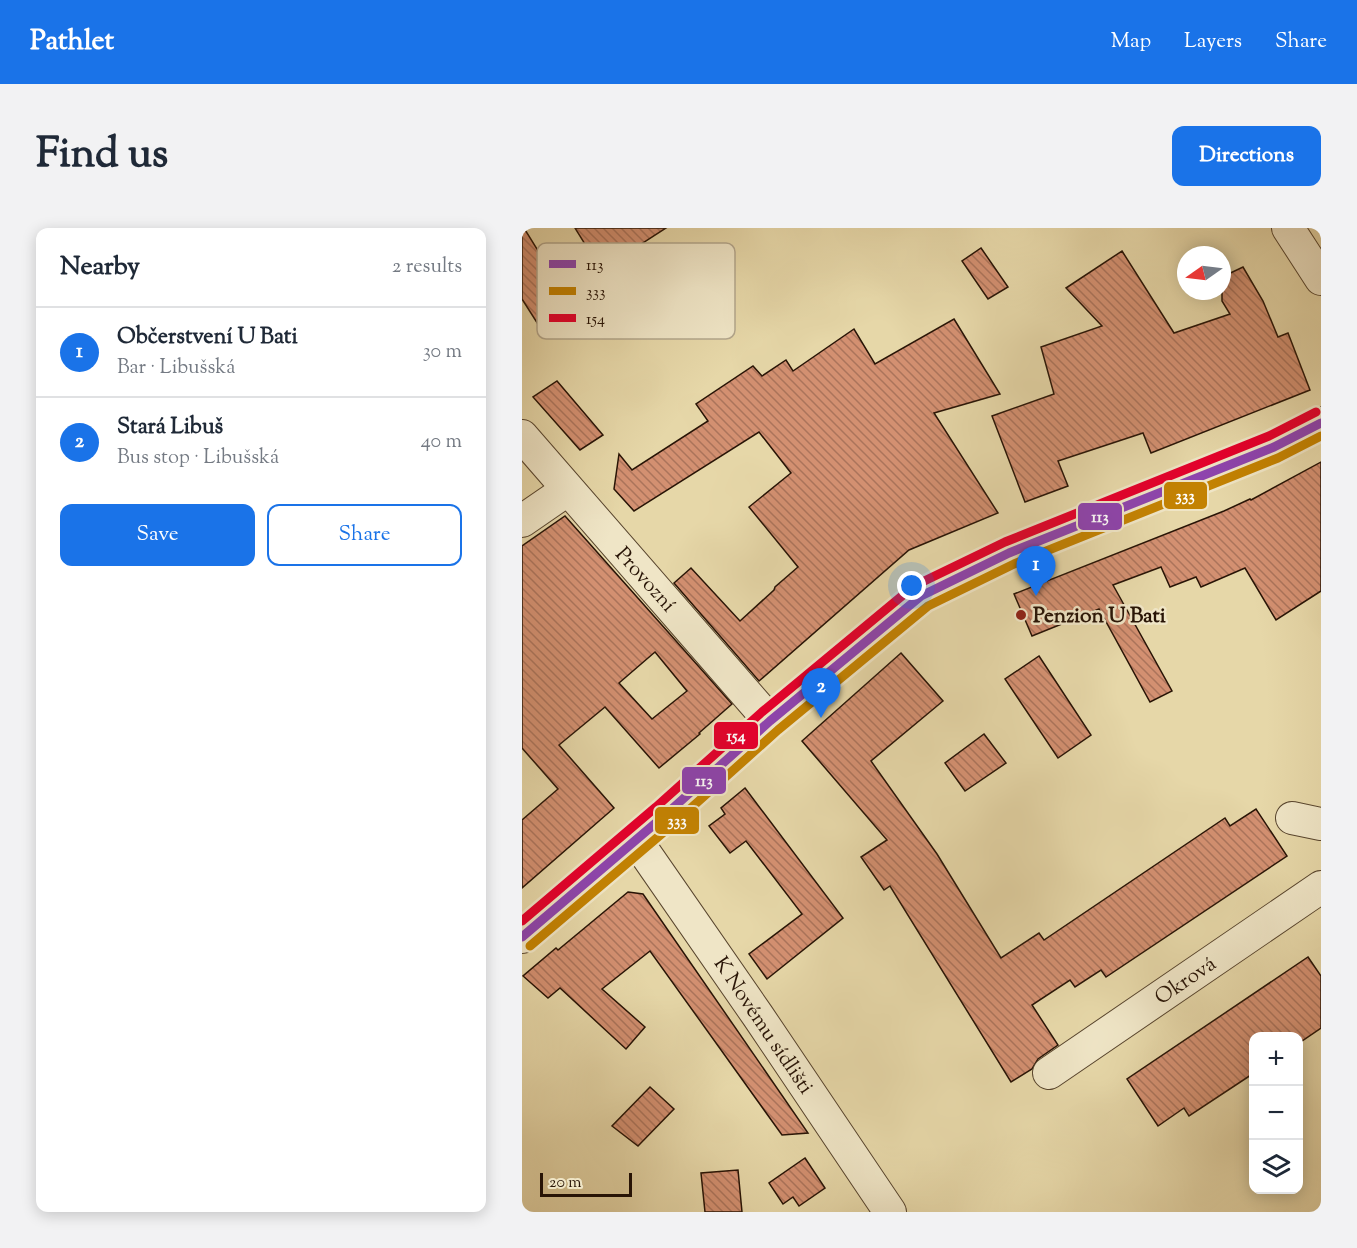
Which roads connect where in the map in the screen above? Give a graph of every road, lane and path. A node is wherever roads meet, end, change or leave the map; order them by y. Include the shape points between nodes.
1 (1288, 228) edge
2 (1321, 279) edge
3 (1321, 423) edge
4 (522, 436) edge
5 (567, 490) junction
6 (522, 521) edge
7 (770, 721) junction
8 (636, 840) junction
9 (1321, 887) edge
10 (522, 937) edge
11 (1049, 1073) dead end
12 (890, 1212) edge

1 - 2 street
3 - 7 street via 1274,447 1009,553 921,596
4 - 5 street, Provozní
5 - 6 street
5 - 7 street, Provozní
7 - 8 street
8 - 10 street
8 - 12 street, K Novému sídlišti
9 - 11 street, Okrová

